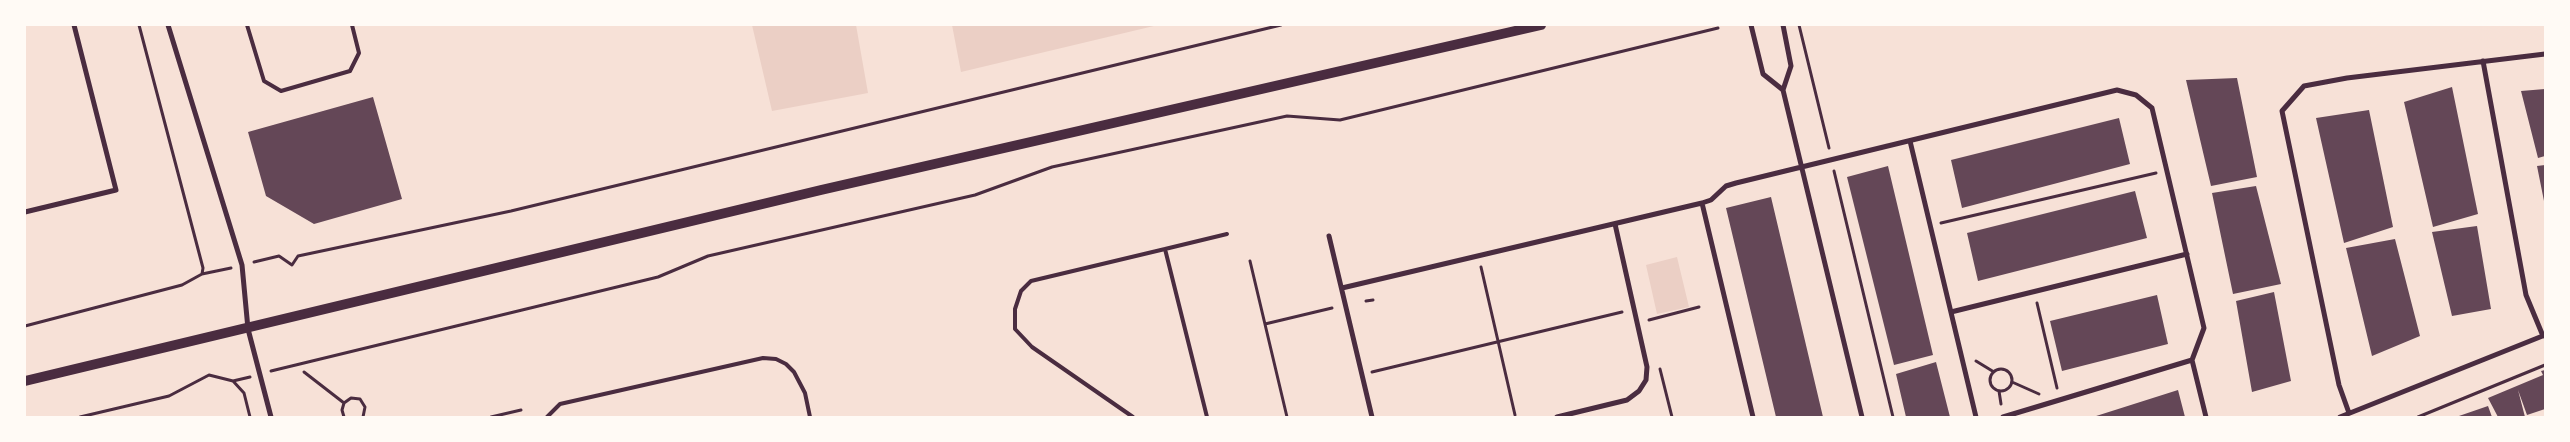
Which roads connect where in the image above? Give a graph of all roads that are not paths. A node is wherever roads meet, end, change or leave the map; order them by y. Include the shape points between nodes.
1 (74, 25) edge
2 (168, 25) edge
3 (247, 25) edge
4 (352, 25) edge
5 (1541, 25) edge
6 (1751, 25) edge
7 (1783, 25) edge
8 (2545, 54) edge
9 (2483, 61) junction
10 (1783, 90) junction
11 (1910, 141) junction
12 (1802, 167) junction
13 (1702, 203) junction
14 (25, 212) edge
15 (1615, 224) junction
16 (1227, 234) dead end
17 (1329, 236) dead end
18 (1165, 249) junction
19 (2186, 254) junction
20 (1342, 288) junction
21 (1951, 312) junction
22 (248, 329) junction
23 (2544, 335) edge
24 (2192, 360) junction
25 (25, 381) edge
26 (2349, 413) junction
27 (271, 417) edge
28 (547, 417) edge
29 (810, 417) edge
30 (1133, 417) edge
31 (1207, 417) edge
32 (1372, 417) edge
33 (1557, 417) edge
34 (1753, 417) edge
35 (1862, 417) edge
36 (1976, 417) edge
37 (2003, 417) edge
38 (2206, 417) edge
39 (2340, 417) edge

1 - 14 street via 116,190
2 - 22 street via 242,265
3 - 4 lane via 264,81 281,91 350,71 359,53
5 - 22 main road via 821,190
6 - 10 street via 1763,74
7 - 10 street via 1791,66
8 - 9 street
9 - 23 street via 2526,295
9 - 26 street via 2304,86 2282,111 2339,385
10 - 12 street
11 - 12 street
11 - 19 street via 2117,90 2136,96 2152,108
11 - 21 street
12 - 13 street via 1726,186 1711,200
12 - 35 street
13 - 15 street
13 - 34 street
15 - 20 street
15 - 33 street via 1647,367 1646,380 1639,391 1627,400
16 - 18 lane
17 - 20 street
18 - 30 lane via 1031,281 1021,291 1015,309 1016,329 1032,347
18 - 31 lane
19 - 21 street
19 - 24 street via 2204,328
20 - 32 street
21 - 36 street
22 - 25 main road
22 - 27 street
23 - 26 street
24 - 37 street
24 - 38 street
26 - 39 street
28 - 29 lane via 560,404 763,358 776,359 794,372 805,393

